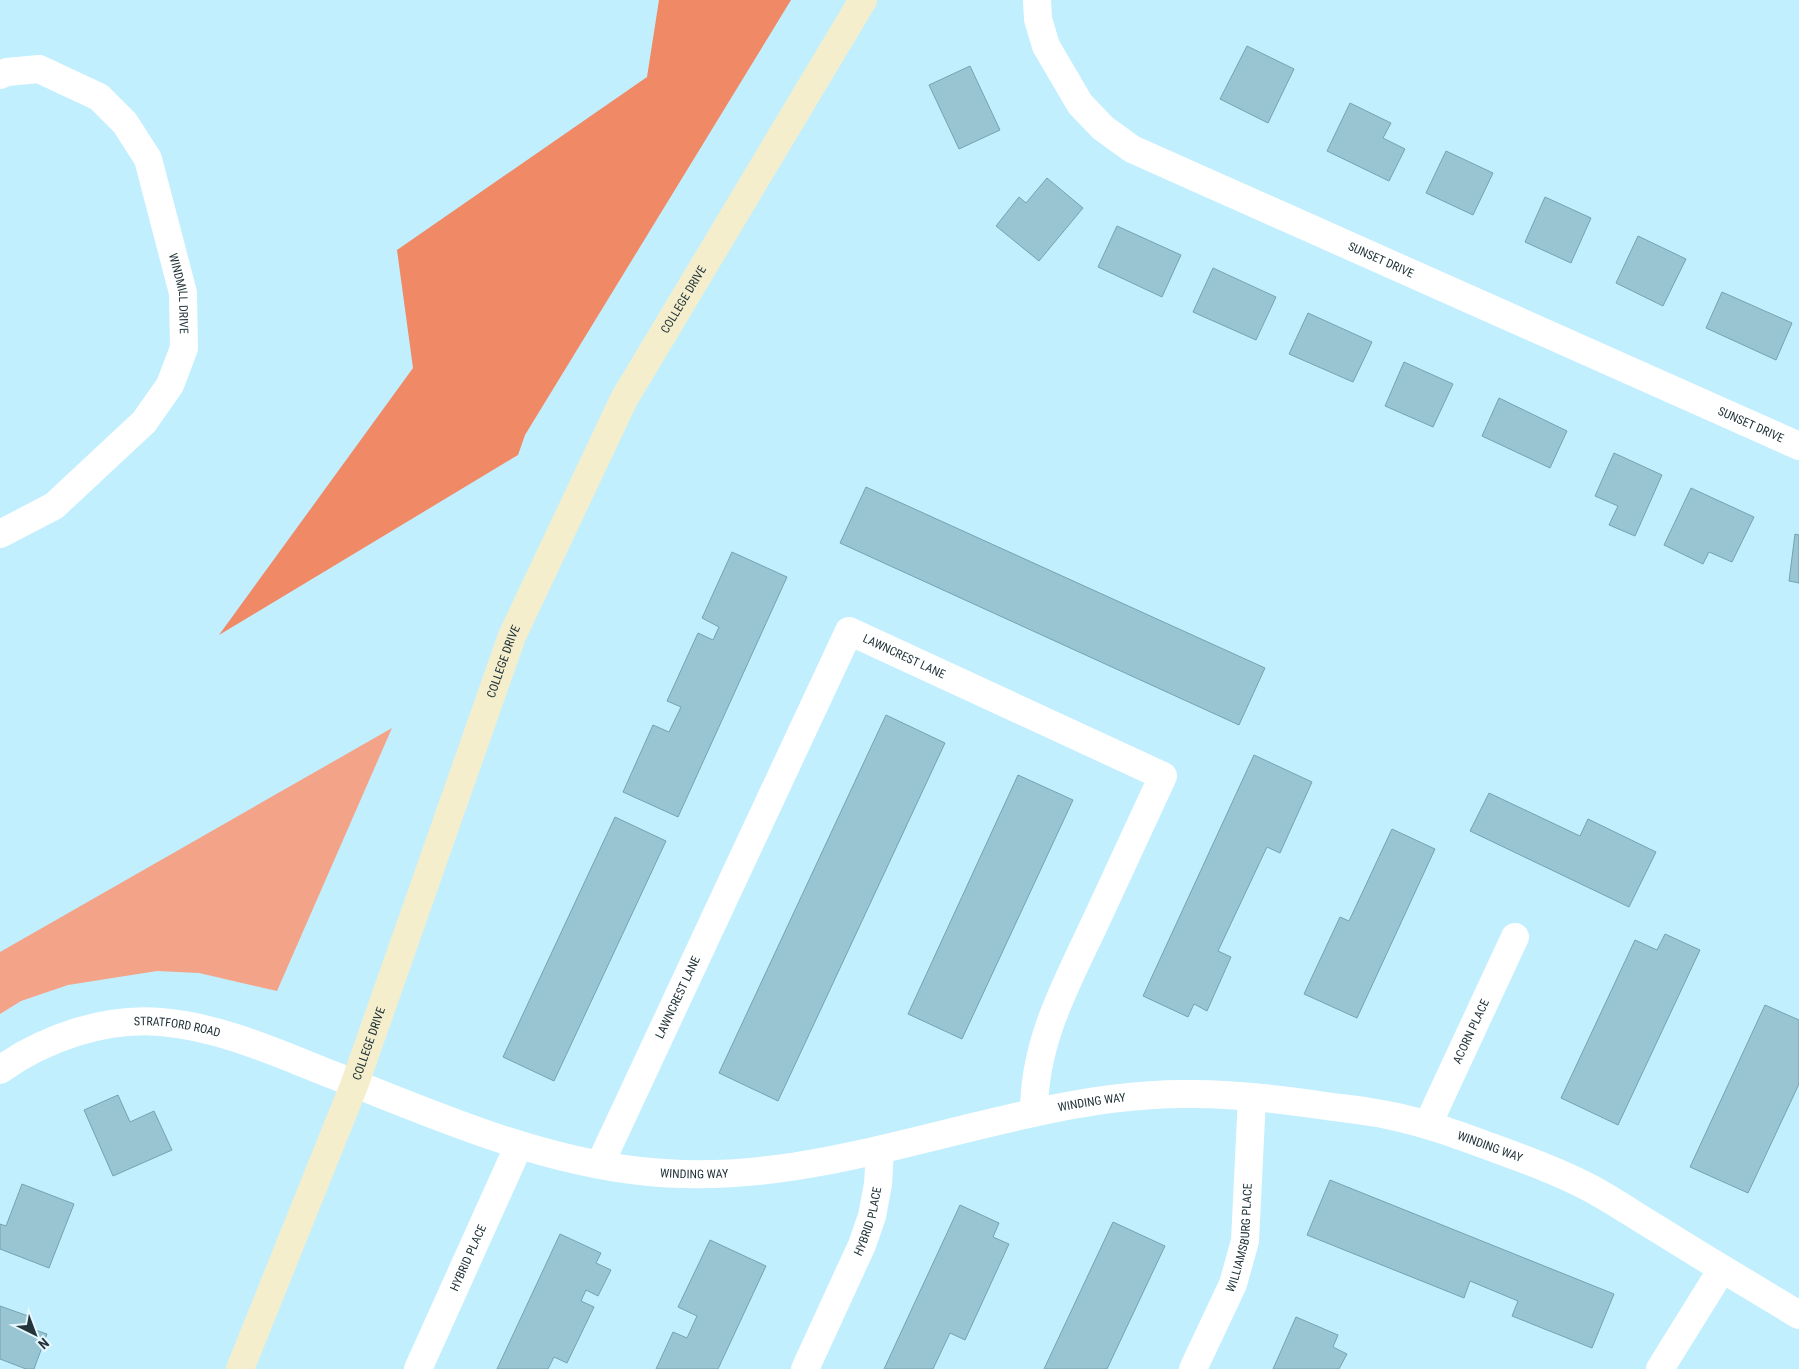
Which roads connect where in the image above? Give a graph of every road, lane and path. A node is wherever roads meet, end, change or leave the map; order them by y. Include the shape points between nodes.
1 (863, 0) edge
2 (1037, 0) edge
3 (0, 75) edge
4 (1799, 446) edge
5 (0, 534) edge
6 (1515, 937) dead end
7 (0, 1070) edge
8 (354, 1083) junction
9 (1252, 1097) junction
10 (1034, 1112) junction
11 (1428, 1124) junction
12 (519, 1145) junction
13 (880, 1150) junction
14 (600, 1164) junction
15 (1722, 1269) junction
16 (1799, 1315) edge
17 (240, 1369) edge
18 (418, 1369) edge
19 (805, 1369) edge
20 (1193, 1369) edge
21 (1660, 1369) edge

1 - 8 main road, COLLEGE DRIVE via 624,399 512,636
2 - 4 street, SUNSET DRIVE via 1038,19 1046,46 1080,104 1103,128 1132,149
3 - 5 street, WINDMILL DRIVE via 38,69 99,97 125,123 148,159 183,294 184,348 170,385 144,422 54,506
6 - 11 street, ACORN PLACE
7 - 8 street, STRATFORD ROAD via 33,1049 100,1026 132,1021 161,1022 228,1035
8 - 12 street, WINDING WAY
8 - 17 main road, COLLEGE DRIVE
9 - 10 street, WINDING WAY via 1145,1095
9 - 11 street, WINDING WAY via 1388,1115
9 - 20 street, WILLIAMSBURG PLACE via 1243,1248 1233,1284
10 - 13 street, WINDING WAY
10 - 14 street, LAWNCREST LANE via 1037,1068 1054,1010 1163,776 849,631
11 - 15 street, WINDING WAY via 1525,1158 1582,1184
12 - 14 street, WINDING WAY
12 - 18 street, HYBRID PLACE
13 - 14 street, WINDING WAY via 796,1167 719,1173 640,1171
13 - 19 street, HYBRID PLACE via 872,1216
15 - 16 street, WINDING WAY
15 - 21 street

